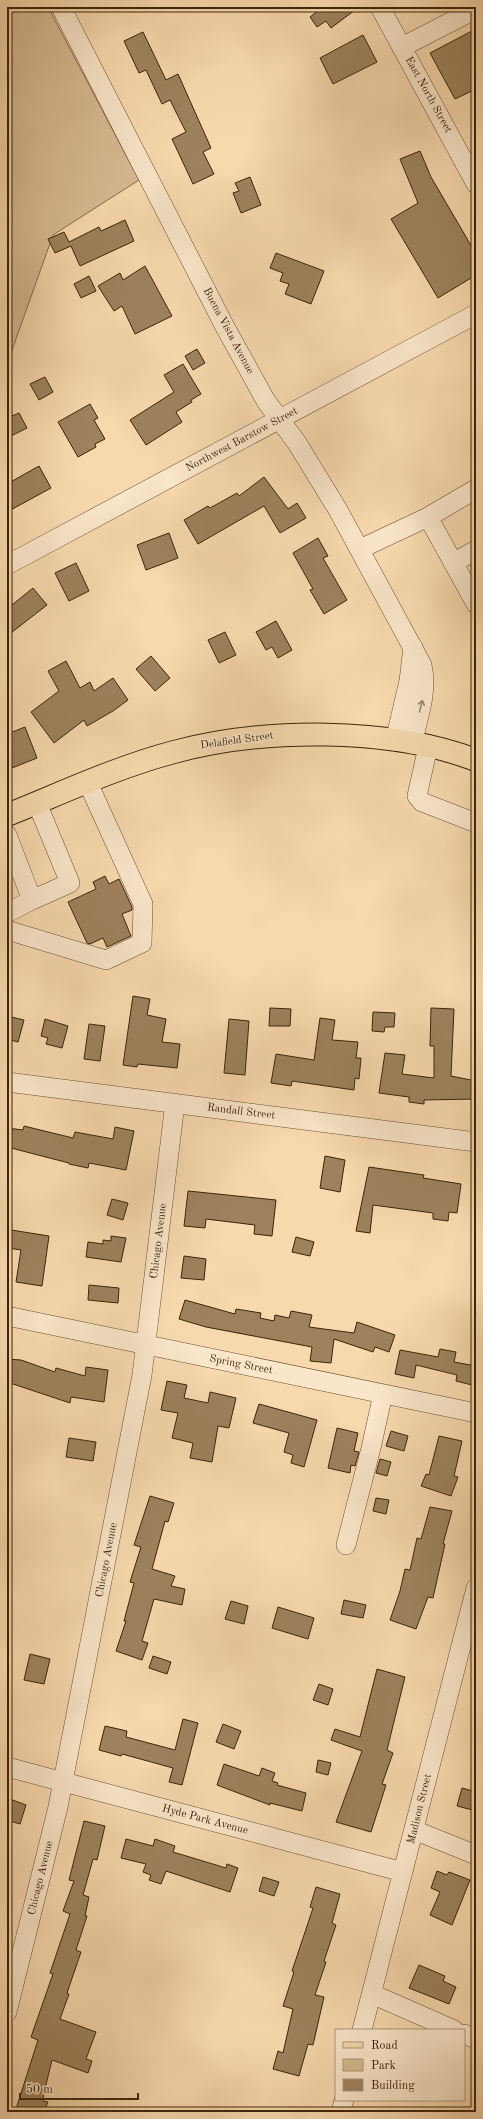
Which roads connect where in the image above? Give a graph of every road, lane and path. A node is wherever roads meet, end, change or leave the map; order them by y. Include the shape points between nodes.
1 (61, 7) edge
2 (380, 7) edge
3 (476, 9) edge
4 (402, 47) junction
5 (471, 162) edge
6 (476, 184) edge
7 (476, 314) edge
8 (280, 420) junction
9 (476, 489) edge
10 (428, 517) junction
11 (360, 549) junction
12 (476, 550) edge
13 (454, 563) junction
14 (7, 565) edge
15 (476, 604) edge
16 (412, 744) junction
17 (476, 760) edge
18 (88, 783) junction
19 (37, 803) junction
20 (7, 815) edge
21 (476, 823) edge
22 (7, 835) edge
23 (32, 900) junction
24 (7, 913) edge
25 (7, 930) edge
26 (7, 1082) edge
27 (175, 1103) junction
28 (476, 1142) edge
29 (7, 1316) edge
30 (146, 1345) junction
31 (383, 1394) junction
32 (476, 1413) edge
33 (346, 1546) dead end
34 (476, 1588) edge
35 (7, 1767) edge
36 (64, 1782) junction
37 (414, 1830) junction
38 (476, 1855) edge
39 (403, 1872) junction
40 (372, 1994) junction
41 (7, 2012) edge
42 (362, 2029) edge
43 (452, 2029) edge
44 (465, 2034) edge
45 (476, 2039) edge
46 (344, 2101) edge
47 (341, 2112) edge

1 - 8 street, Buena Vista Avenue via 225,327 266,401
2 - 4 street, East North Street
3 - 4 street
4 - 5 street, East North Street
5 - 6 street, East North Street
7 - 8 street, Northwest Barstow Street
8 - 11 street, Buena Vista Avenue via 334,503
8 - 14 street, Northwest Barstow Street
9 - 10 street
10 - 11 street
10 - 13 street
11 - 16 street, Buena Vista Avenue via 422,665 425,678 424,694
12 - 13 street
13 - 15 street
16 - 17 main road, Delafield Street
16 - 18 main road, Delafield Street via 330,734 260,736 174,752
16 - 21 street, Buena Vista Avenue via 418,796 422,802
18 - 19 main road, Delafield Street
18 - 25 street via 143,904 142,943 106,960
19 - 20 main road, Delafield Street
19 - 23 street via 70,883
22 - 23 street
23 - 24 street
26 - 27 street, Randall Street
27 - 28 street, Randall Street
27 - 30 street, Chicago Avenue
29 - 30 street, Spring Street
30 - 31 street, Spring Street
30 - 36 street, Chicago Avenue
31 - 32 street, Spring Street
31 - 33 street
34 - 37 street, Madison Street
35 - 36 street, Hyde Park Avenue
36 - 39 street, Hyde Park Avenue
36 - 41 street, Chicago Avenue
37 - 38 street
37 - 39 street, Madison Street
39 - 40 street, Madison Street
40 - 42 street, Madison Street
40 - 43 street
44 - 45 street
46 - 47 street

